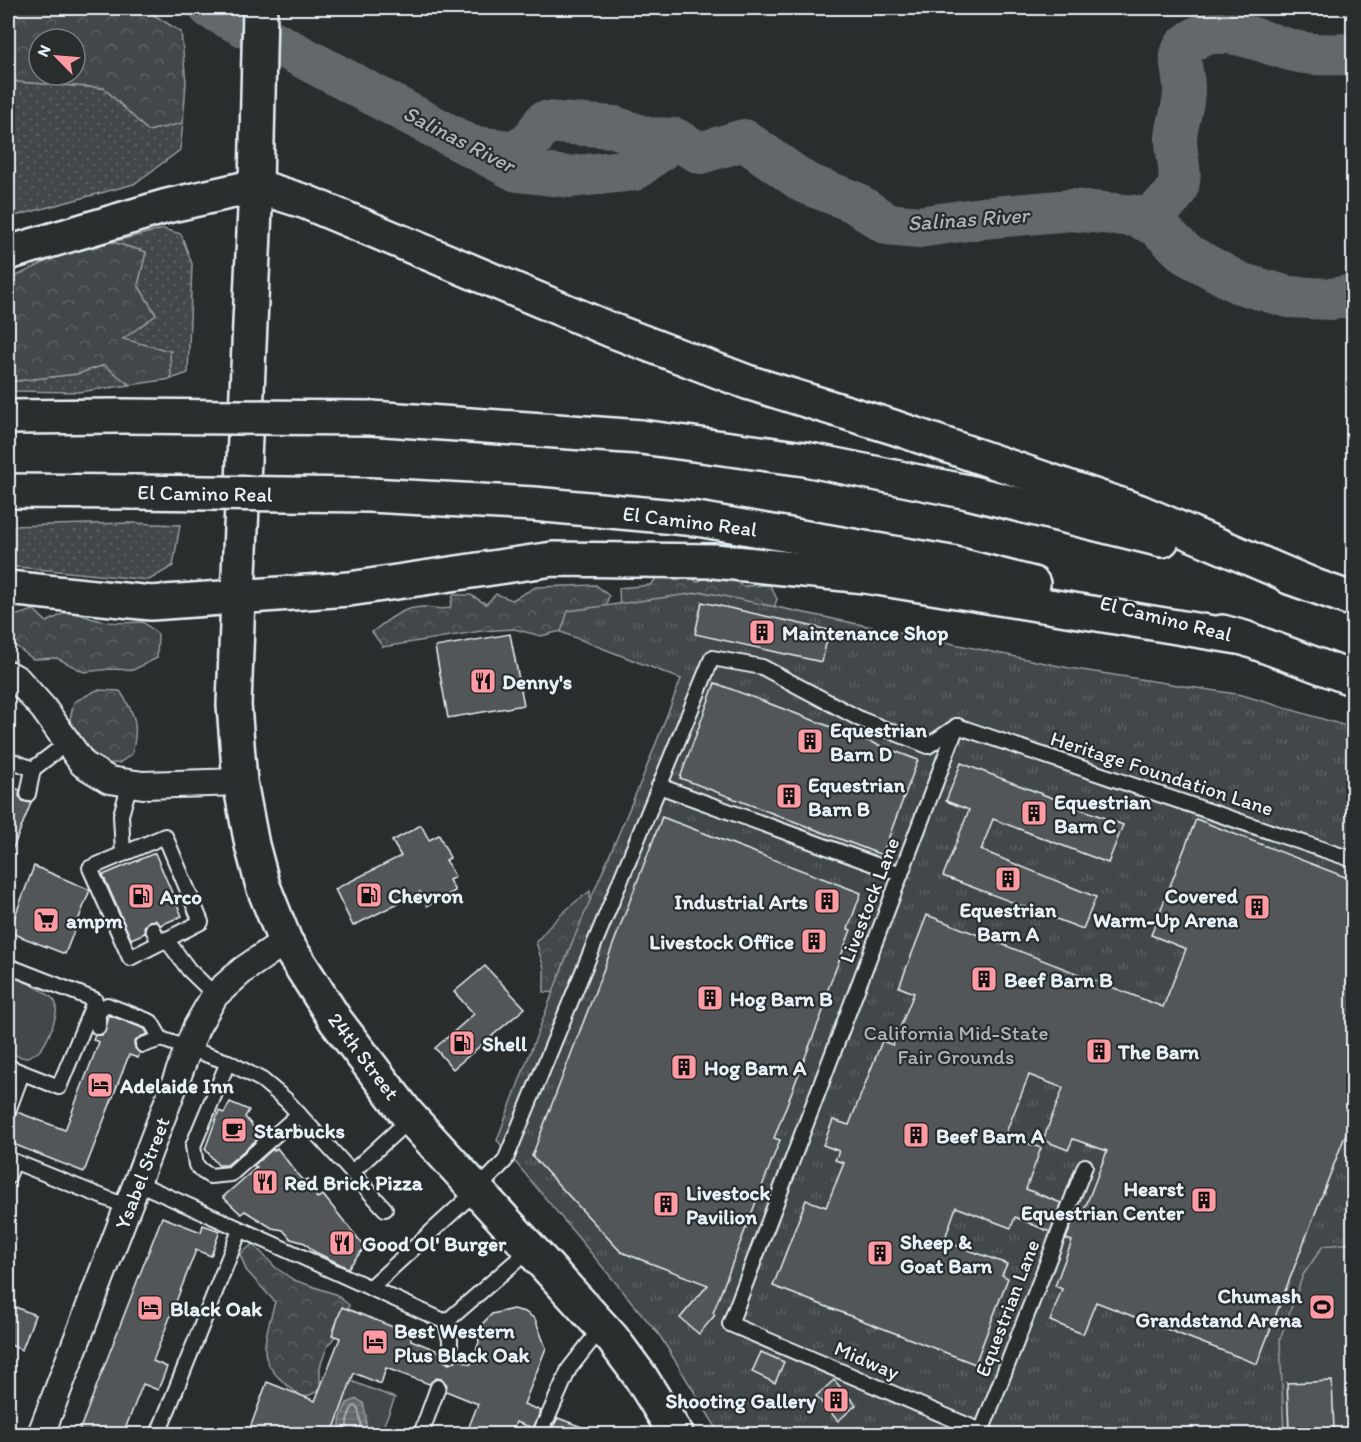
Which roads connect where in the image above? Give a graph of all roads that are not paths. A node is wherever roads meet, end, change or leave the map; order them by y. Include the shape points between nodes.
1 (260, 8) edge
2 (256, 186) junction
3 (8, 254) edge
4 (8, 417) edge
5 (8, 491) edge
6 (1310, 584) junction
7 (8, 588) edge
8 (238, 597) junction
9 (1353, 600) edge
10 (1244, 638) junction
11 (8, 674) edge
12 (1353, 679) edge
13 (957, 726) junction
14 (68, 742) junction
15 (8, 759) edge
16 (33, 769) junction
17 (240, 782) junction
18 (130, 783) junction
19 (659, 786) junction
20 (28, 794) dead end
21 (123, 858) junction
22 (1353, 860) edge
23 (901, 874) junction
24 (153, 929) dead end
25 (162, 941) junction
26 (285, 941) junction
27 (8, 966) edge
28 (215, 995) junction
29 (94, 1011) junction
30 (98, 1028) dead end
31 (161, 1039) junction
32 (143, 1045) dead end
33 (188, 1049) junction
34 (228, 1062) junction
35 (8, 1067) edge
36 (22, 1073) junction
37 (8, 1111) edge
38 (299, 1114) junction
39 (411, 1118) junction
40 (11, 1160) edge
41 (1085, 1166) dead end
42 (352, 1172) junction
43 (8, 1177) edge
44 (138, 1183) junction
45 (477, 1190) junction
46 (128, 1208) junction
47 (385, 1209) dead end
48 (240, 1230) junction
49 (530, 1248) junction
50 (370, 1288) junction
51 (446, 1323) junction
52 (730, 1324) joint
53 (602, 1327) junction
54 (450, 1355) dead end
55 (438, 1386) dead end
56 (544, 1425) edge
57 (984, 1433) edge
58 (41, 1434) edge
59 (158, 1434) edge
60 (421, 1434) edge
61 (676, 1434) edge

1 - 2 main road, 24th Street
2 - 3 main road via 167,206
2 - 6 main road via 306,202 611,330 747,382 893,427 1138,512
2 - 8 main road, 24th Street
4 - 6 main road, bridge via 371,418 641,437 806,459 968,492 1173,543
5 - 10 main road, El Camino Real, bridge via 370,495 534,504 697,519 951,563
6 - 9 main road
7 - 8 main road via 151,603
8 - 10 main road via 349,589 553,559 714,561 865,576
8 - 17 main road, 24th Street via 234,705
10 - 12 main road, El Camino Real
11 - 14 street via 43,708
13 - 19 lane via 928,746 860,719 762,667 712,658
13 - 22 lane, Heritage Foundation Lane
13 - 23 lane, Livestock Lane
14 - 16 lane
14 - 18 street via 83,764 109,780
15 - 16 lane
16 - 20 lane
17 - 18 street
17 - 26 main road, 24th Street via 263,886
18 - 21 lane via 121,815
19 - 23 lane
19 - 45 lane via 505,1161
21 - 25 lane via 90,868 130,958
21 - 25 lane via 165,836 201,921
23 - 52 lane, Livestock Lane
24 - 25 lane
25 - 28 lane
26 - 28 street, Ysabel Street
26 - 39 main road, 24th Street via 336,1021
27 - 29 lane via 95,1000
28 - 33 street, Ysabel Street
29 - 30 lane
29 - 31 lane via 107,1005 151,1022
29 - 36 lane via 59,1087
31 - 32 lane
31 - 33 lane
33 - 34 lane
33 - 44 street, Ysabel Street
34 - 38 lane via 262,1080
34 - 38 lane via 193,1146 196,1165 202,1171 210,1176 231,1174
35 - 36 lane
36 - 37 lane
38 - 42 lane
39 - 42 lane
39 - 45 main road, 24th Street
40 - 43 lane
40 - 46 lane
41 - 57 lane, Equestrian Lane
42 - 47 lane
44 - 46 street, Ysabel Street
44 - 48 lane
45 - 49 main road, 24th Street
45 - 50 lane
46 - 58 street, Ysabel Street
48 - 50 lane
48 - 59 lane
49 - 51 lane
49 - 53 main road, 24th Street
50 - 51 lane
51 - 54 lane
52 - 57 lane, Midway
53 - 56 lane via 569,1370
53 - 61 main road, 24th Street via 640,1376
55 - 60 lane

